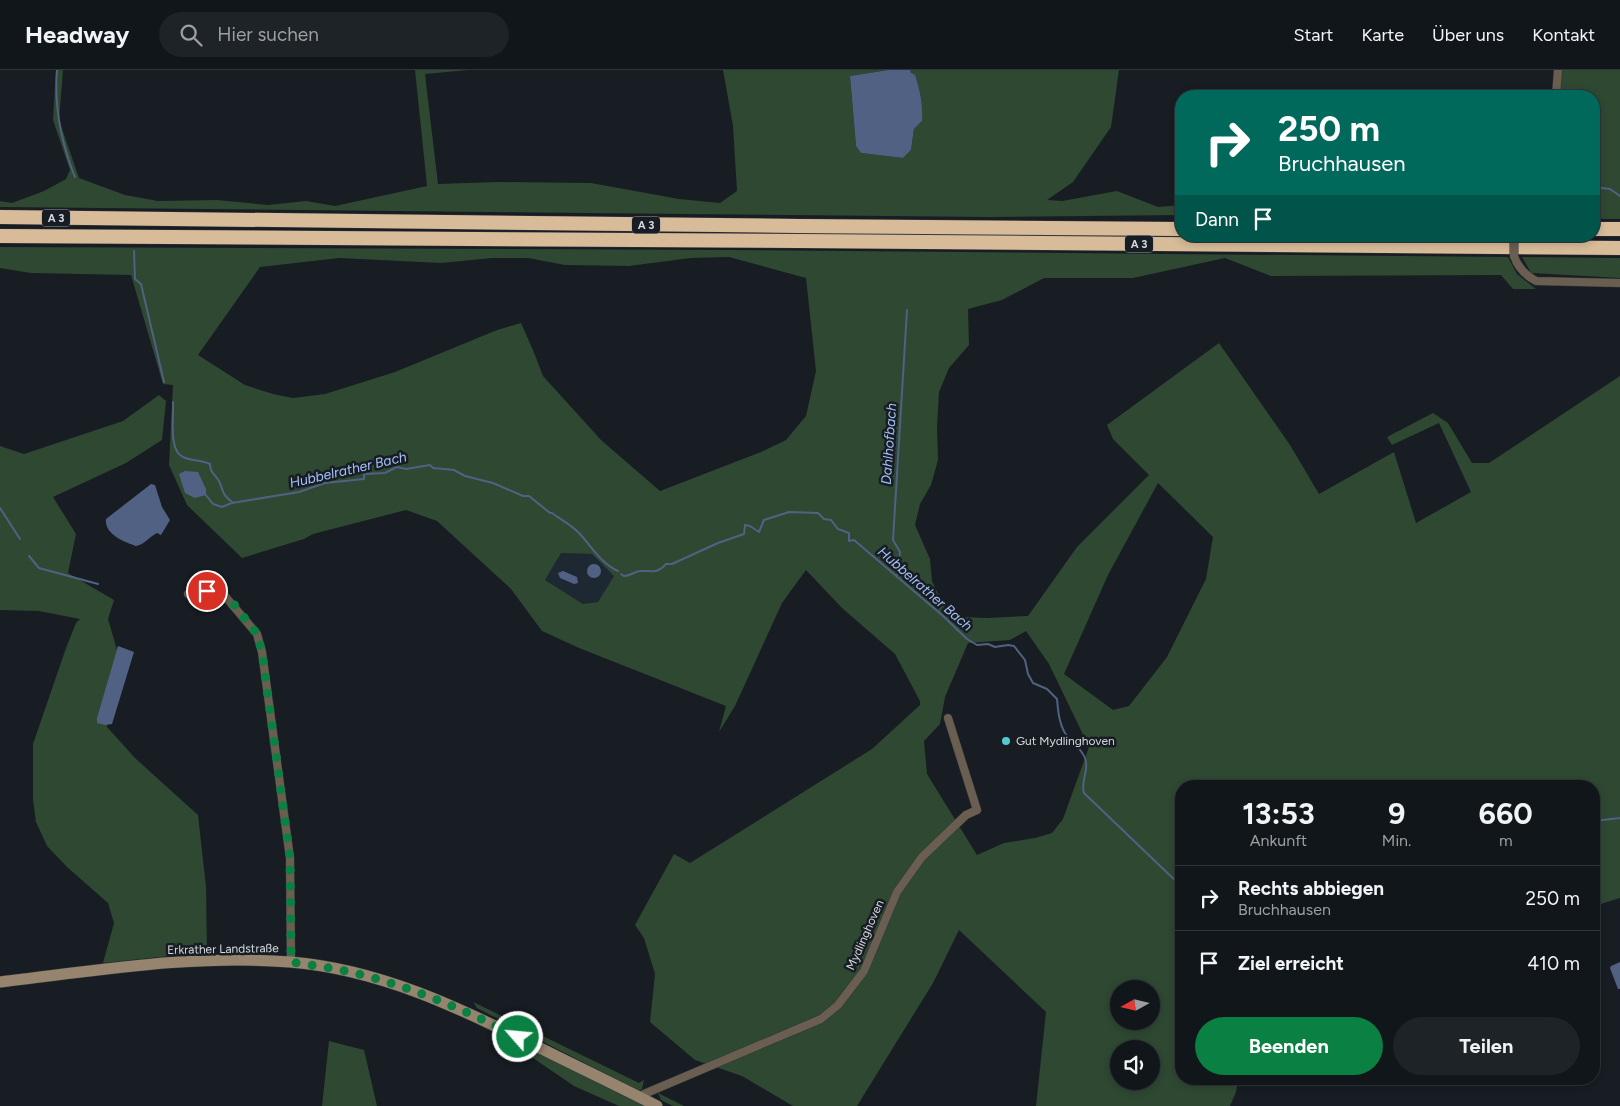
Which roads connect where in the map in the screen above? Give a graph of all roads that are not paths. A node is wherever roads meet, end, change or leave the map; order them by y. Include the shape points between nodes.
1 (1558, 70) edge
2 (1556, 90) edge
3 (0, 217) edge
4 (1175, 229) edge
5 (1620, 229) edge
6 (1600, 230) edge
7 (0, 236) edge
8 (1514, 242) edge
9 (1620, 248) edge
10 (1620, 283) edge
11 (188, 594) dead end
12 (948, 718) dead end
13 (291, 962) junction
14 (0, 982) edge
15 (642, 1098) junction
16 (657, 1106) edge

1 - 2 street
3 - 4 highway, A 3
5 - 6 highway
7 - 9 highway, A 3
8 - 10 street, bridge via 1514,256 1519,268 1536,281
11 - 13 street via 207,591 224,594 257,634 290,858
12 - 15 street, Mydlinghoven via 977,810 966,814 922,858 897,892 864,971 838,1004 821,1019 644,1094
13 - 14 street, Erkrather Landstraße via 179,963
13 - 15 street, Erkrather Landstraße via 366,976 428,996
15 - 16 street, Erkrather Landstraße

